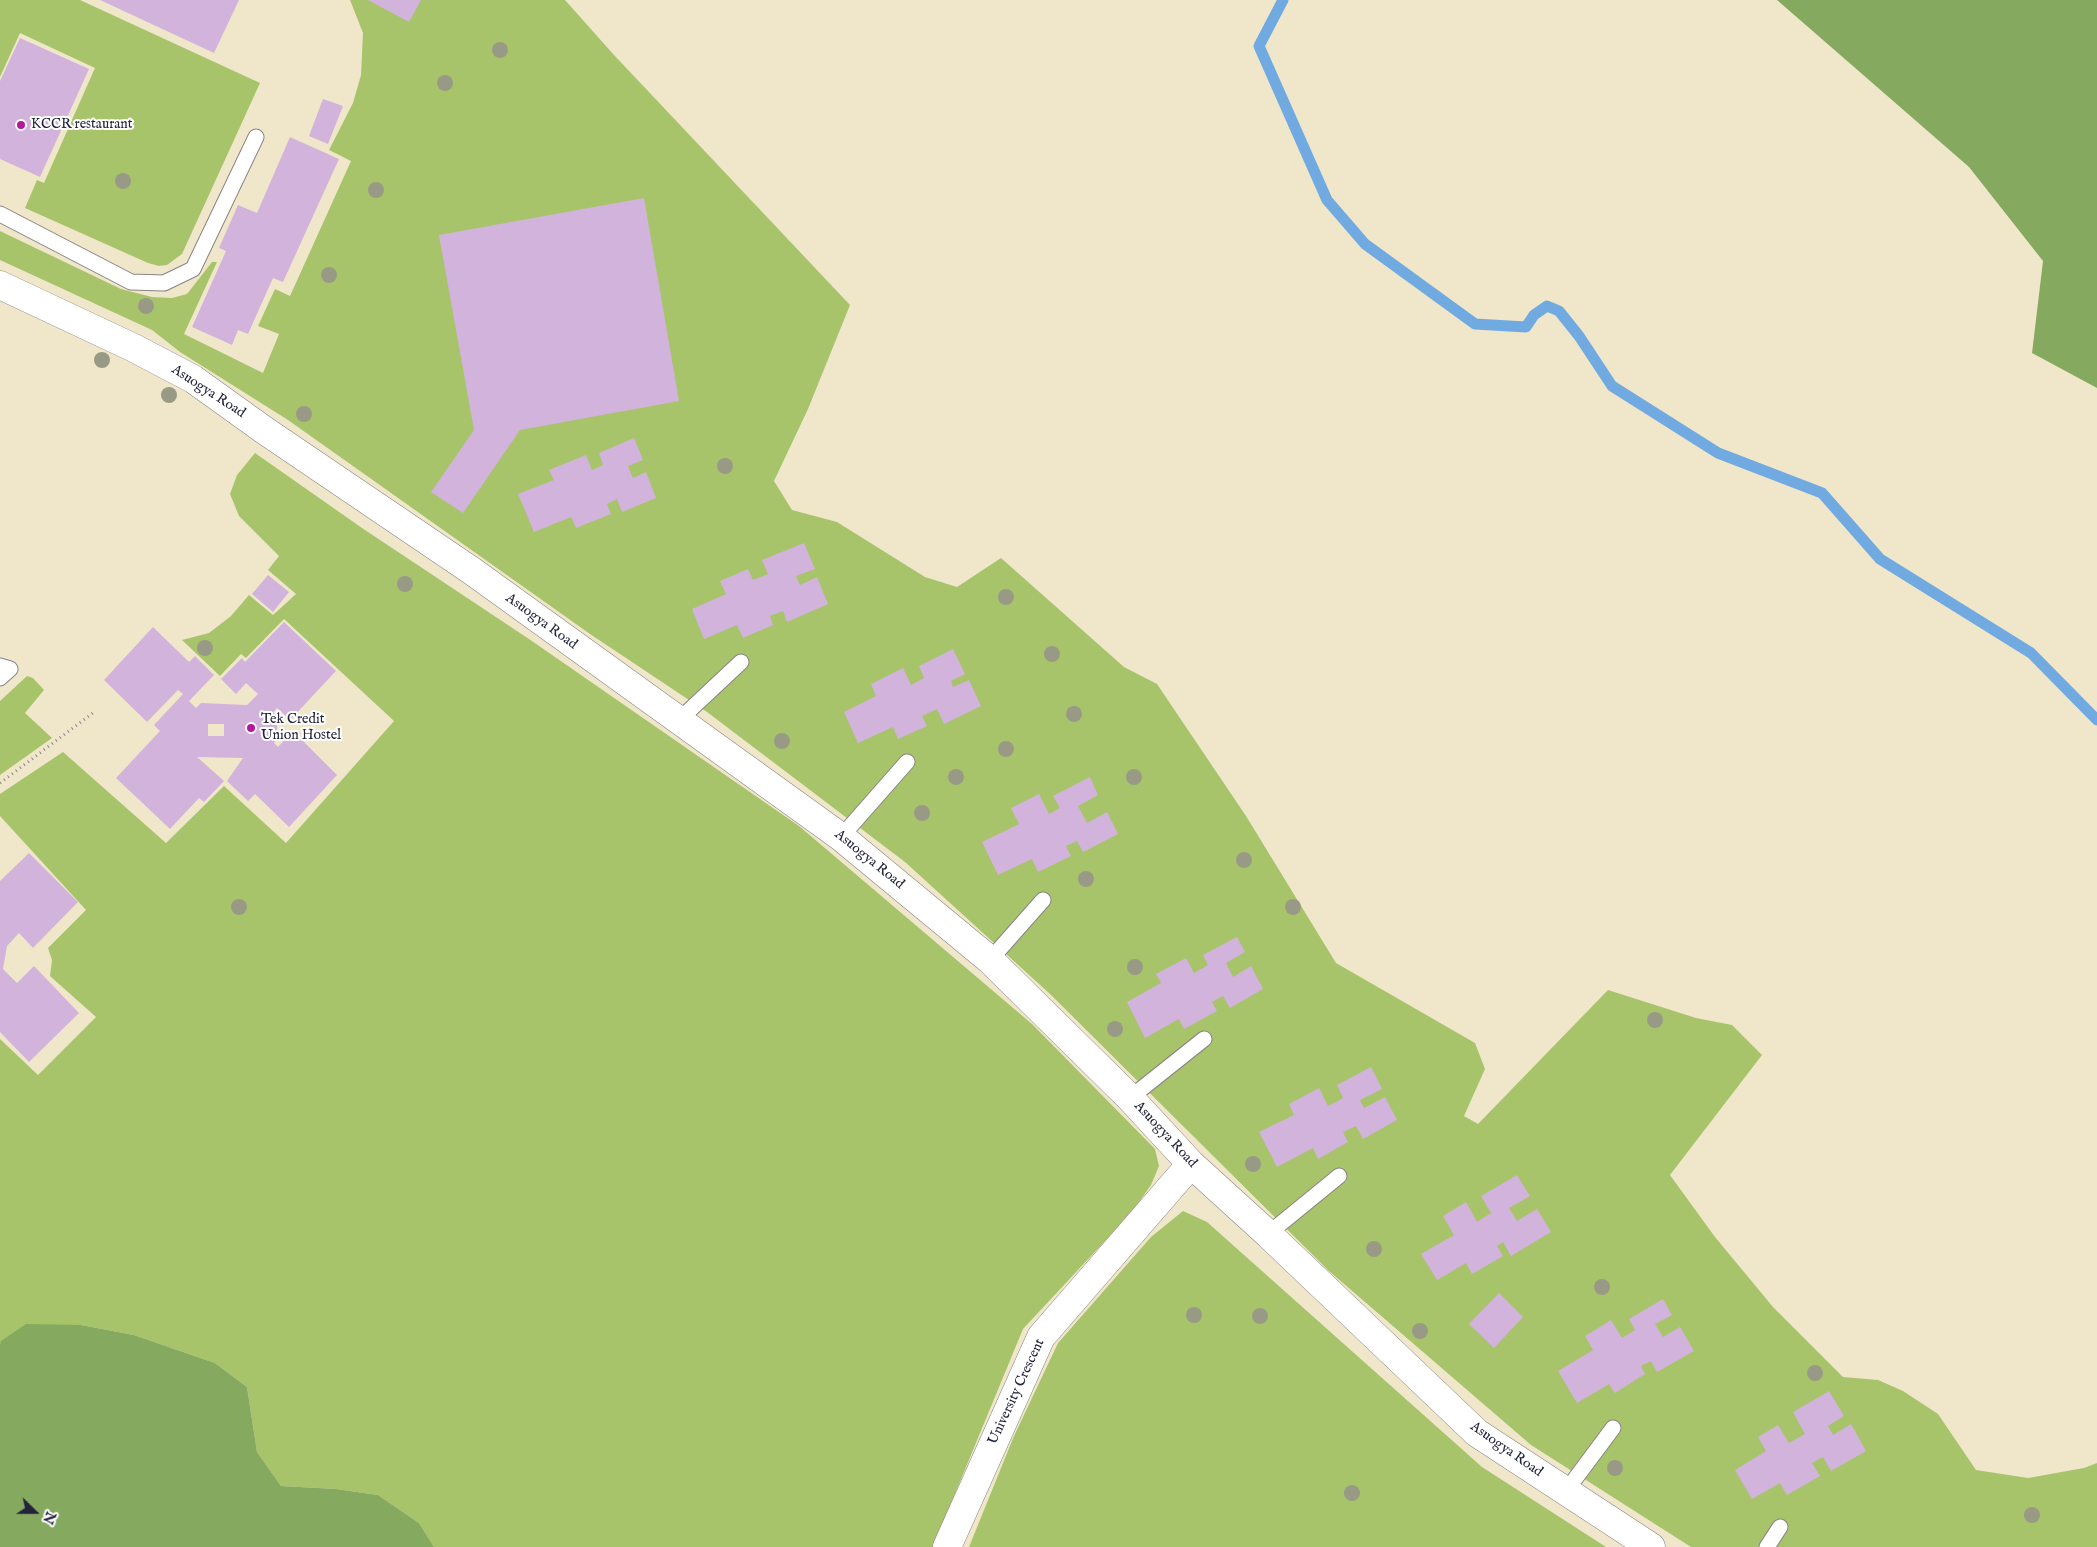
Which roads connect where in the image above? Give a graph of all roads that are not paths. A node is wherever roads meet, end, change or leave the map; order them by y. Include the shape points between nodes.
1 (256, 137) dead end
2 (0, 214) edge
3 (0, 285) edge
4 (741, 662) dead end
5 (678, 721) junction
6 (907, 762) dead end
7 (841, 837) junction
8 (1043, 900) dead end
9 (990, 960) junction
10 (1204, 1039) dead end
11 (1130, 1098) junction
12 (1191, 1164) junction
13 (1339, 1176) dead end
14 (1268, 1234) junction
15 (1613, 1428) dead end
16 (1566, 1490) junction
17 (1780, 1527) dead end
18 (947, 1547) edge
19 (1651, 1547) edge
20 (1766, 1547) edge

1 - 2 lane via 193,268 164,283 131,282
3 - 5 street, Asuogya Road via 193,379 472,571
4 - 5 lane
5 - 7 street, Asuogya Road
6 - 7 lane
7 - 9 street, Asuogya Road
8 - 9 lane
9 - 11 street, Asuogya Road
10 - 11 lane
11 - 12 street, Asuogya Road
12 - 14 street, Asuogya Road
12 - 18 street, University Crescent via 1041,1337
13 - 14 lane
14 - 16 street, Asuogya Road via 1477,1433
15 - 16 lane
16 - 19 street, Asuogya Road
17 - 20 lane

